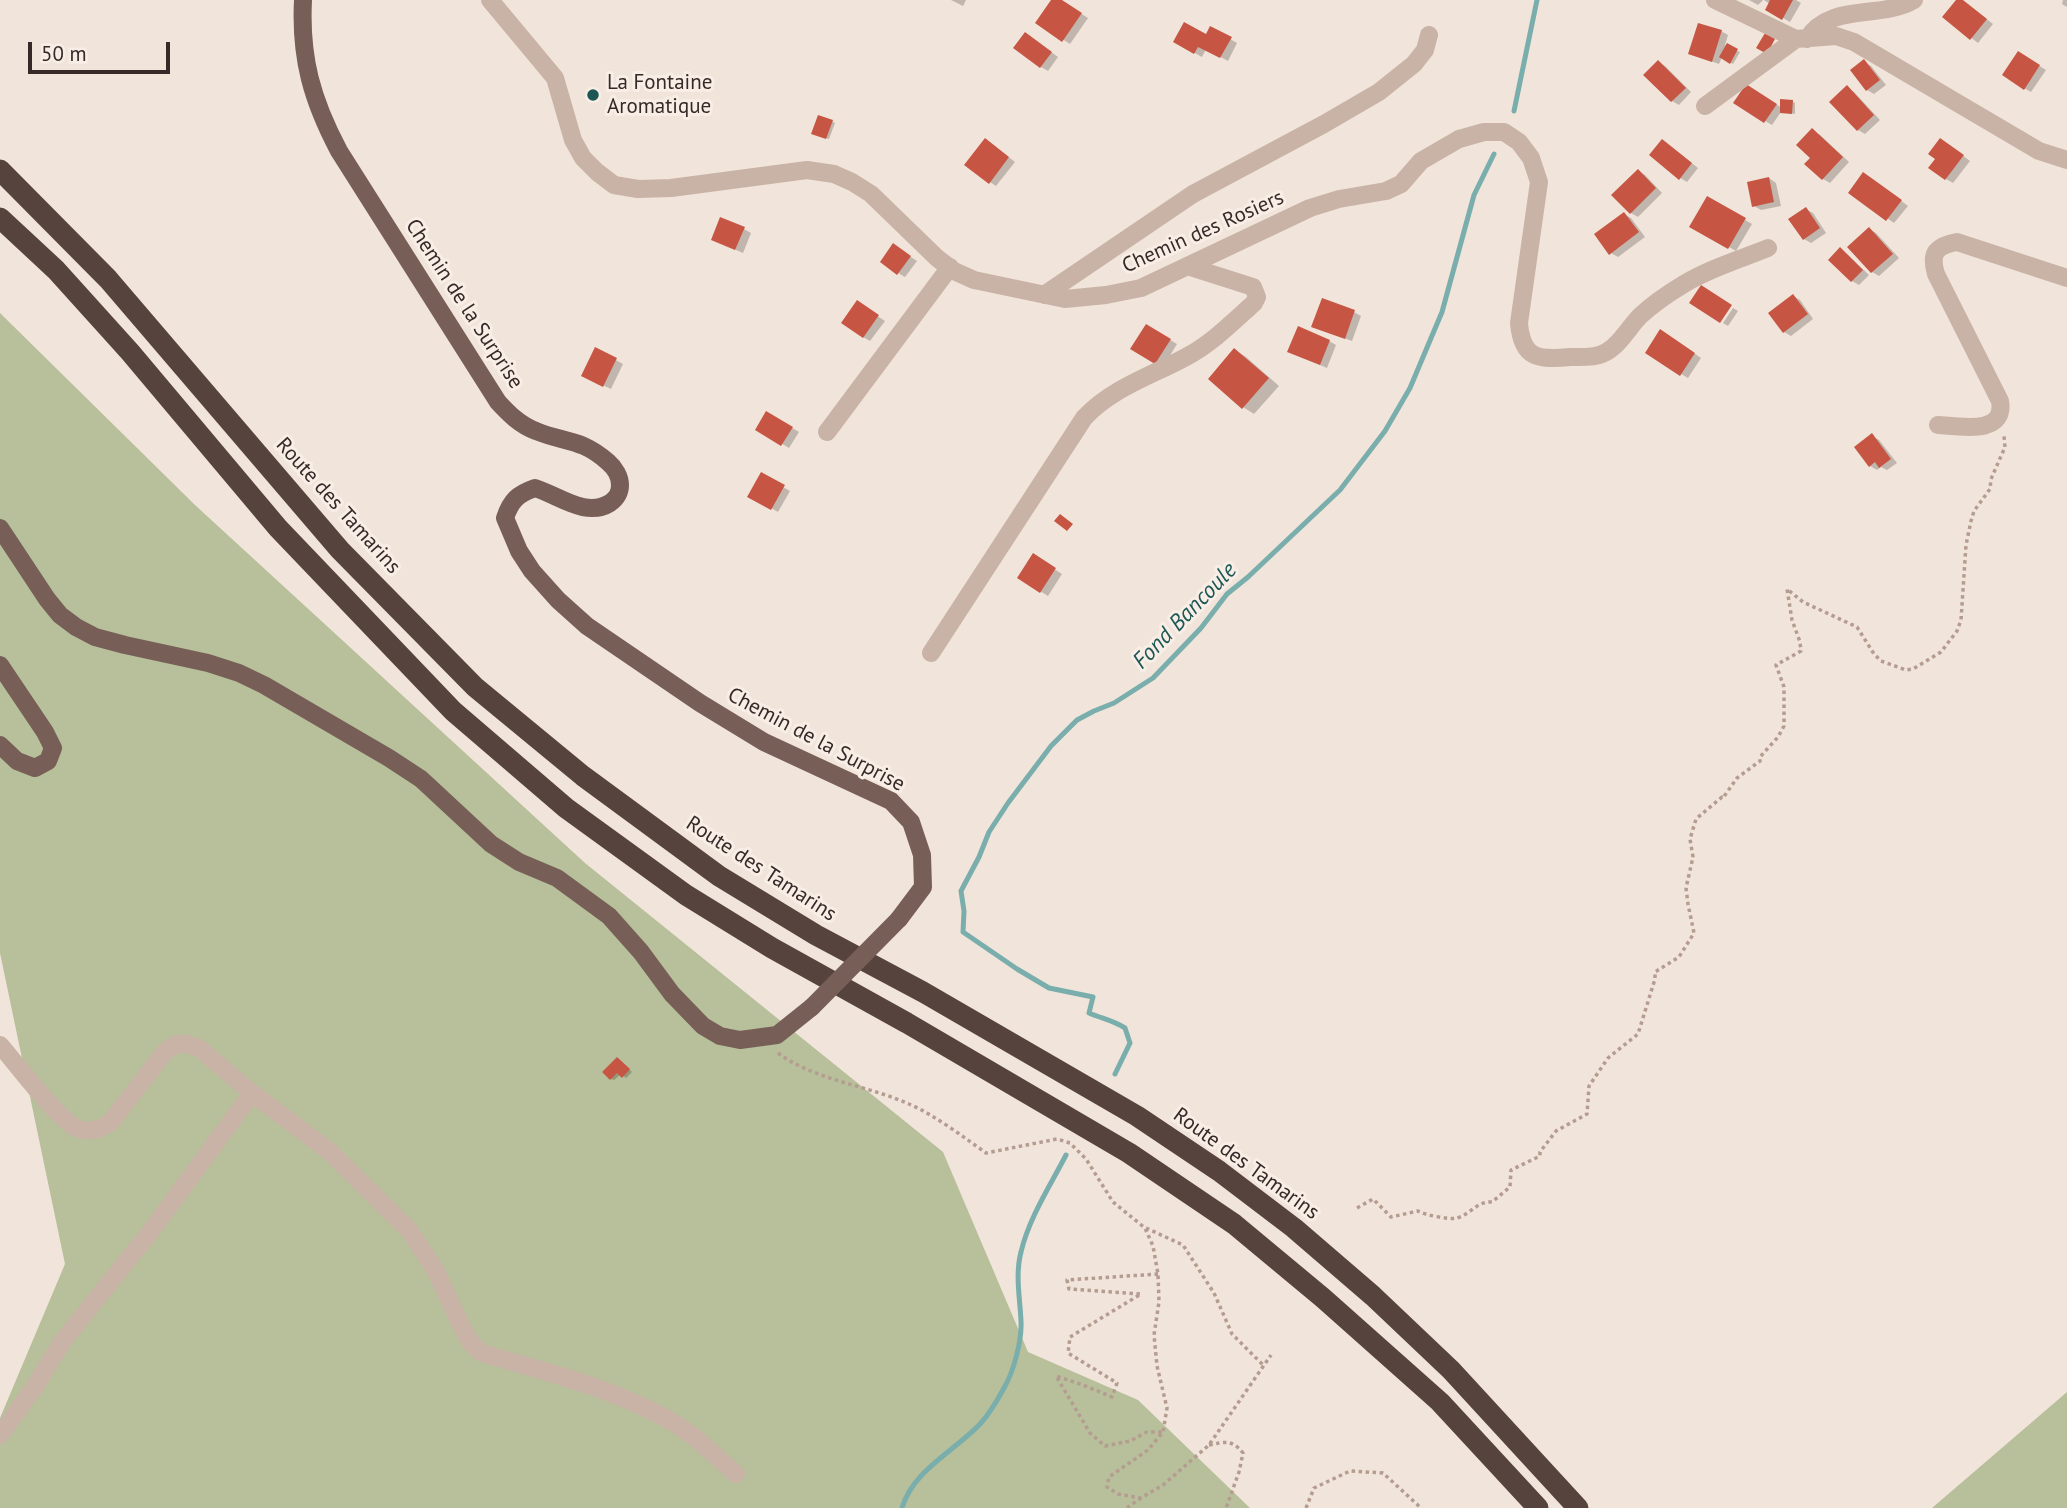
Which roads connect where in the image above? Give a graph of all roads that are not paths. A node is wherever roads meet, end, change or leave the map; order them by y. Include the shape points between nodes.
1 (303, 0) edge
2 (490, 0) edge
3 (1715, 0) edge
4 (1914, 0) edge
5 (1429, 35) dead end
6 (1802, 39) junction
7 (1704, 106) dead end
8 (2067, 160) edge
9 (0, 170) edge
10 (0, 218) edge
11 (1768, 248) dead end
12 (1187, 266) junction
13 (950, 267) junction
14 (2067, 278) edge
15 (1044, 295) junction
16 (1938, 425) dead end
17 (827, 432) dead end
18 (0, 528) edge
19 (931, 653) dead end
20 (0, 665) edge
21 (0, 745) edge
22 (0, 1045) edge
23 (252, 1093) junction
24 (0, 1435) edge
25 (736, 1474) dead end
26 (1538, 1508) edge
27 (1578, 1508) edge

1 - 18 main road, Chemin de la Surprise, bridge via 301,29 309,82 322,118 498,402 536,431 597,452 620,480 616,499 594,510 535,488 519,494 505,518 532,571 587,626 700,704 764,742 891,801 911,822 922,855 923,887 899,919 812,1007 776,1035 740,1040 720,1036 703,1026 672,994 609,916 557,878 491,844 421,779 239,673 95,637 76,627 47,599
2 - 13 street, Chemin des Rosiers via 555,78 583,158 614,185 671,188 807,170 834,174 871,194
3 - 6 street
4 - 6 street via 1825,20
5 - 15 street via 1414,64 1378,92 1193,194
6 - 7 street
6 - 8 street via 1836,36 1854,41 2039,152
9 - 27 highway, Route des Tamarins via 108,279 340,550 475,687 583,776 719,876 1137,1116 1219,1171 1373,1296 1451,1370
10 - 26 highway via 56,270 278,528 453,711 566,808 686,895 1129,1153 1234,1224 1440,1402
11 - 12 street, Chemin des Rosiers via 1675,290 1601,355 1535,356 1526,350 1519,323 1539,182 1531,158 1519,142 1504,132 1484,132 1458,139 1421,161 1401,184 1386,191 1310,208
12 - 15 street, Chemin des Rosiers via 1140,288 1106,295 1065,299
12 - 19 street via 1253,287 1257,298 1189,356 1113,394 1084,418
13 - 15 street, Chemin des Rosiers via 974,281
13 - 17 street
14 - 16 street via 1957,242 1934,254 1936,274 2001,410 1990,425
20 - 21 main road via 53,748 48,761 35,768 17,761
22 - 23 street via 65,1122 80,1130 97,1131 110,1123 176,1044 199,1048
23 - 24 street via 62,1342
23 - 25 street via 329,1151 409,1230 434,1268 471,1343 482,1353 598,1387 669,1420

